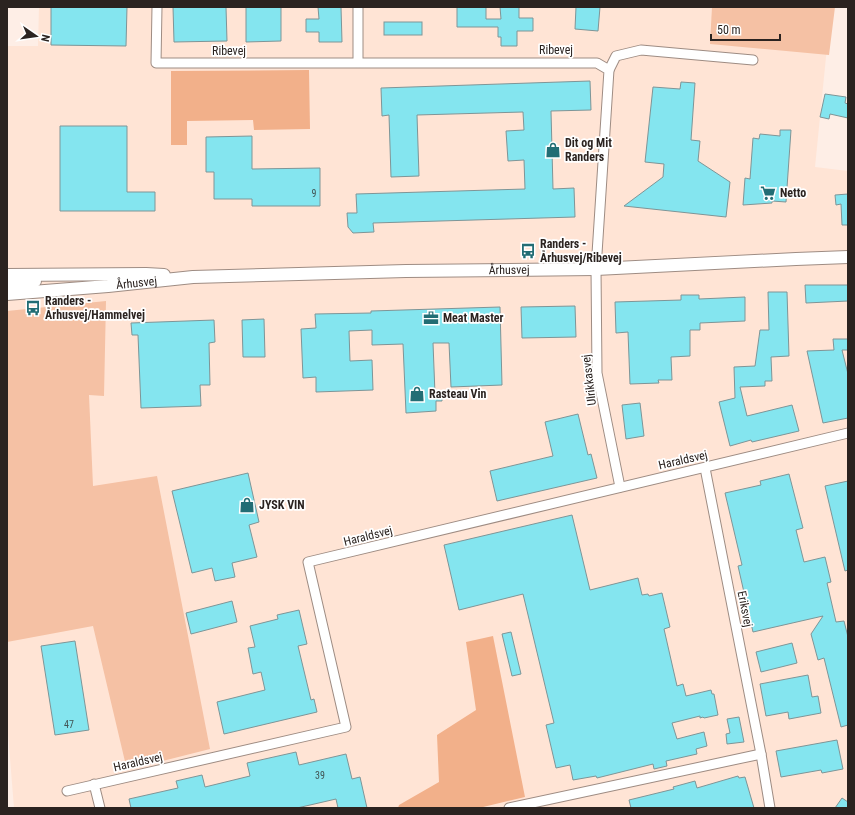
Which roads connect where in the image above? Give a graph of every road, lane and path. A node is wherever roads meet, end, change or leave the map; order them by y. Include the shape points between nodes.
1 (157, 7) edge
2 (358, 7) edge
3 (753, 60) dead end
4 (358, 62) junction
5 (609, 70) junction
6 (848, 257) edge
7 (596, 269) junction
8 (98, 274) junction
9 (7, 275) edge
10 (193, 278) junction
11 (7, 284) edge
12 (7, 294) edge
13 (848, 433) edge
14 (704, 468) junction
15 (620, 487) junction
16 (761, 754) junction
17 (94, 784) junction
18 (67, 790) dead end
19 (100, 808) edge
20 (509, 808) edge
21 (770, 808) edge

1 - 4 street, Ribevej via 156,63
2 - 4 street
3 - 5 street via 641,50 616,56
4 - 5 street, Ribevej via 597,63
5 - 7 street
6 - 7 main road, Århusvej
7 - 10 main road, Århusvej via 406,271
7 - 15 street, Ulrikkasvej via 598,373
8 - 9 main road, Århusvej
8 - 10 main road, Århusvej via 146,274
8 - 11 main road
10 - 12 main road, Århusvej
13 - 14 street, Haraldsvej
14 - 15 street, Haraldsvej
14 - 16 street, Eriksvej
15 - 17 street, Haraldsvej via 308,562 346,727
16 - 20 street
16 - 21 street, Eriksvej
17 - 18 street, Haraldsvej
17 - 19 street

